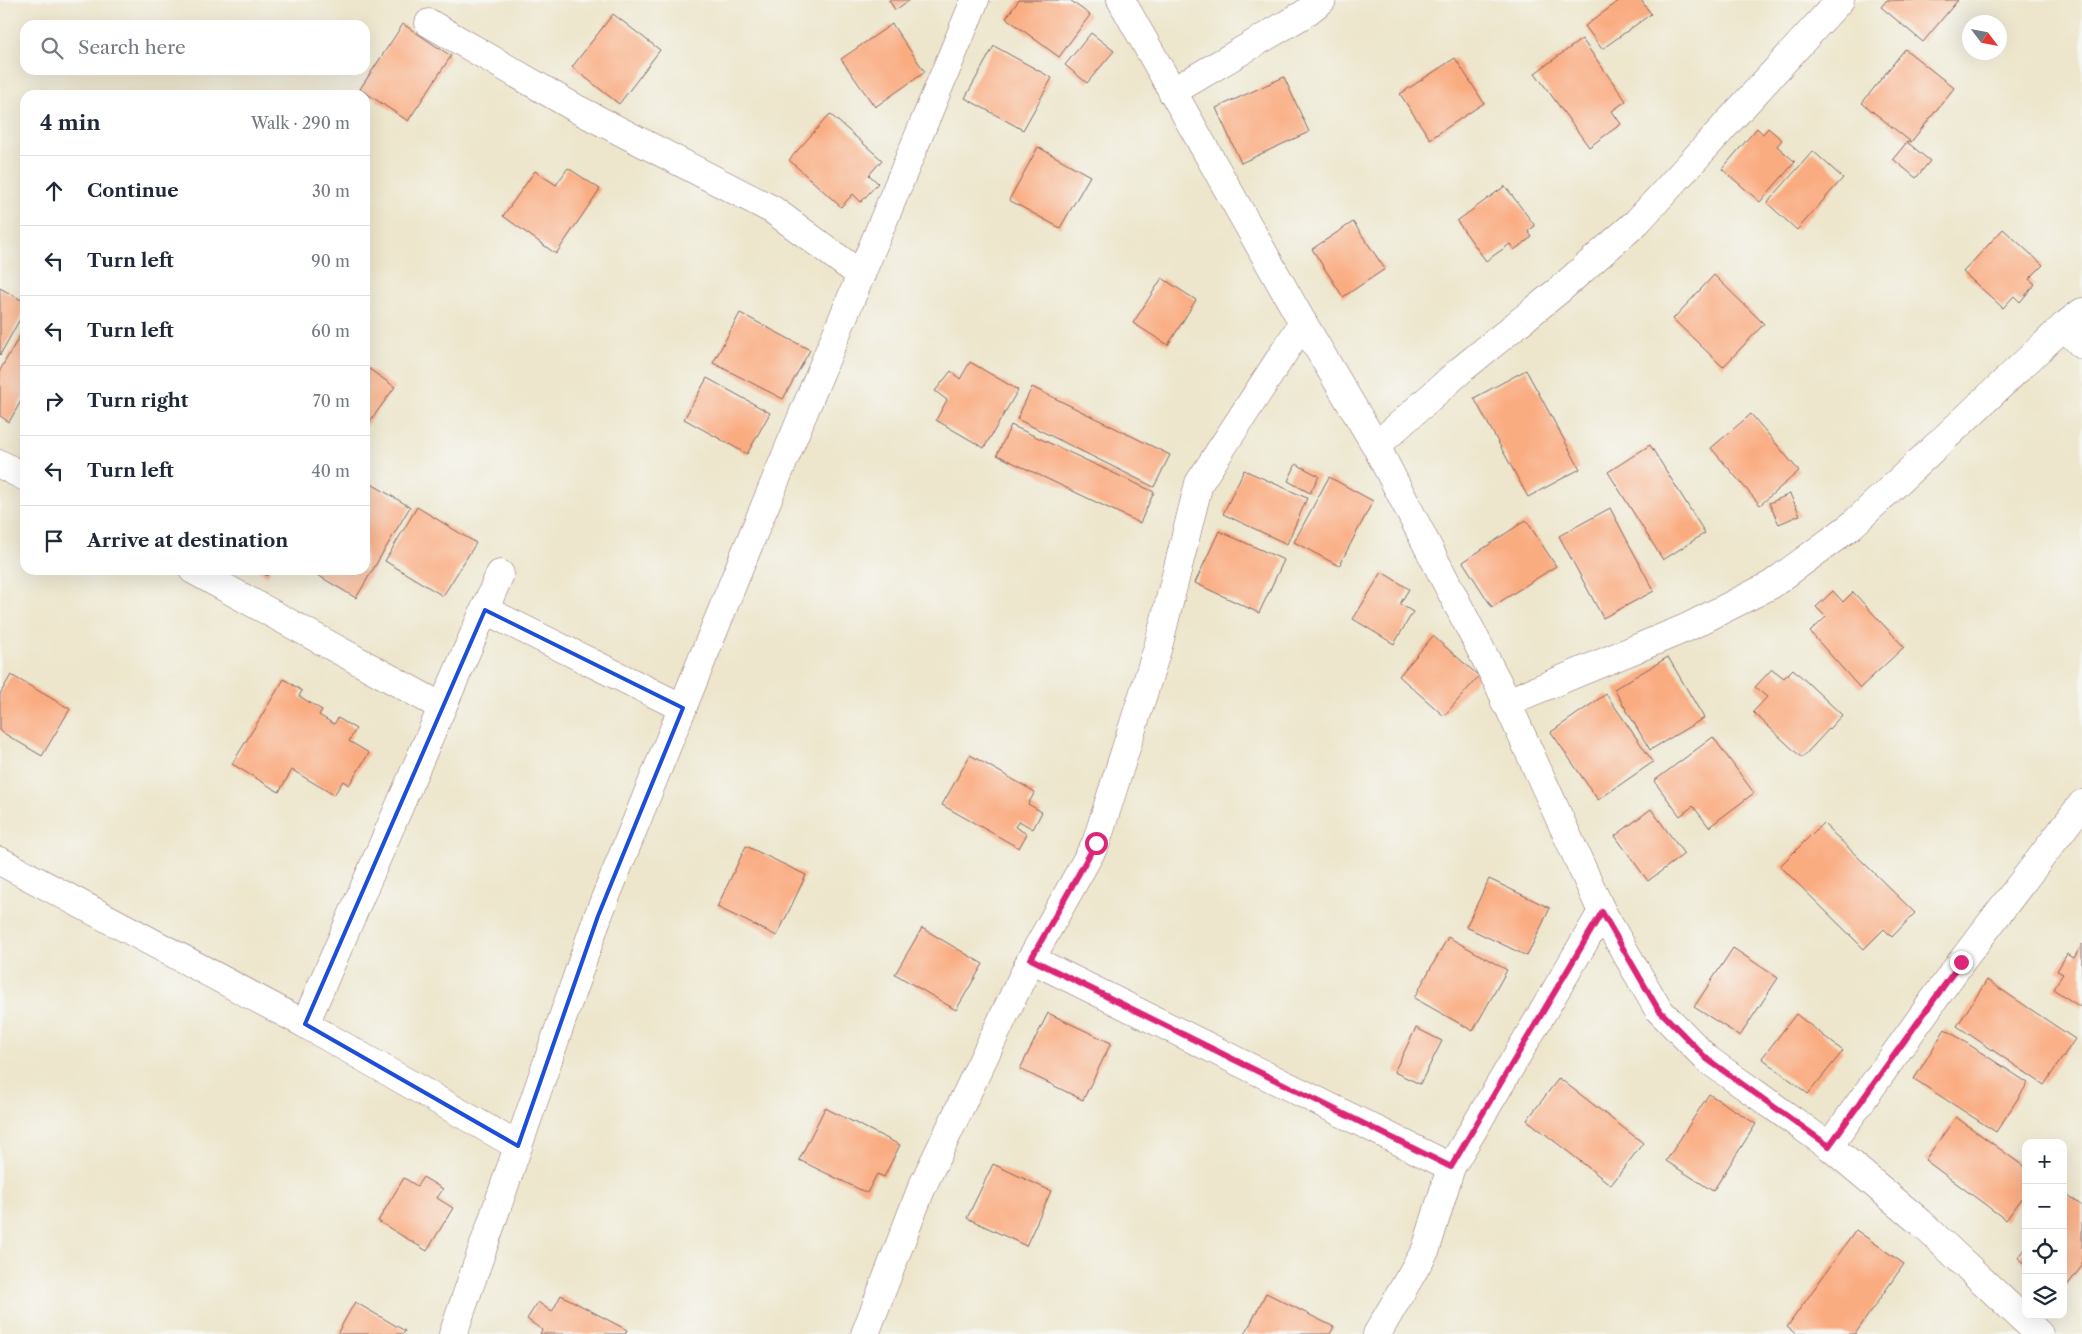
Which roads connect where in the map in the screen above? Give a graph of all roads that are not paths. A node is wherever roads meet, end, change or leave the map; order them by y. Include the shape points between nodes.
1 (975, 0) edge
2 (1121, 0) edge
3 (1322, 0) edge
4 (1840, 0) edge
5 (429, 23) dead end
6 (1172, 92) junction
7 (861, 275) junction
8 (1303, 323) junction
9 (2076, 328) edge
10 (1376, 446) junction
11 (0, 464) edge
12 (20, 474) edge
13 (500, 574) dead end
14 (202, 575) edge
15 (485, 610) junction
16 (1505, 703) junction
17 (442, 707) junction
18 (683, 708) junction
19 (2082, 804) edge
20 (0, 861) edge
21 (1602, 912) junction
22 (1031, 959) junction
23 (305, 1024) junction
24 (518, 1146) junction
25 (1829, 1146) junction
26 (1451, 1167) junction
27 (453, 1334) edge
28 (865, 1334) edge
29 (1377, 1334) edge
30 (2039, 1334) edge

1 - 7 street
2 - 6 street
3 - 6 street via 1304,14
4 - 10 street via 1637,222
5 - 7 street via 577,109 773,210
6 - 8 street
7 - 18 street
8 - 10 street
8 - 22 street via 1199,482 1158,647 1096,843
9 - 16 street via 1851,526 1771,585 1686,628
10 - 16 street
11 - 12 street
13 - 15 street
14 - 17 street
15 - 17 street
15 - 18 street
16 - 21 street
17 - 23 street
18 - 24 street via 598,916
19 - 25 street via 1961,962
20 - 23 street
21 - 25 street via 1658,1009 1707,1059
21 - 26 street
22 - 26 street
22 - 28 street via 922,1187
23 - 24 street
24 - 27 street
25 - 30 street via 1920,1222
26 - 29 street via 1426,1249

